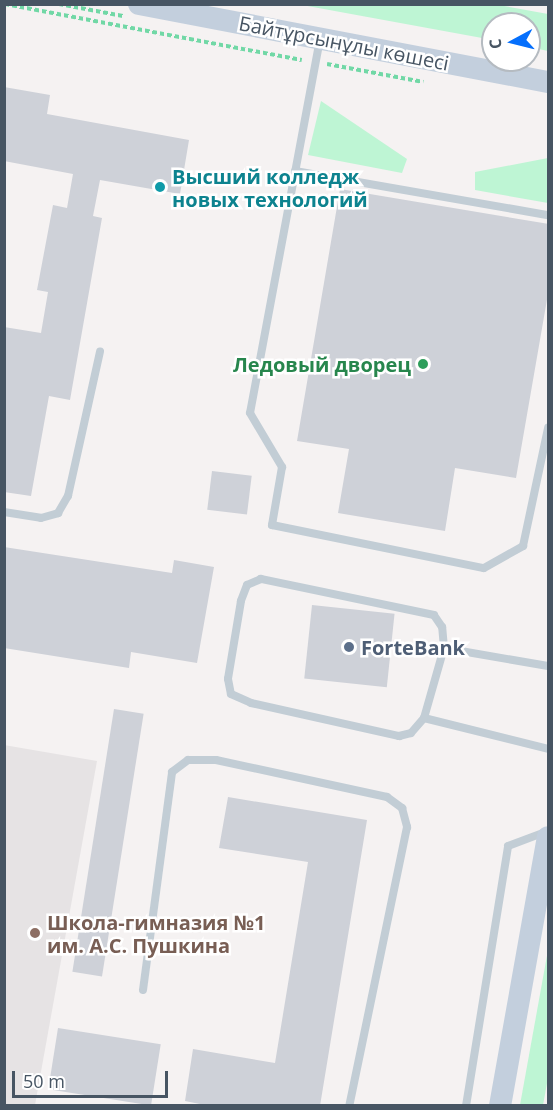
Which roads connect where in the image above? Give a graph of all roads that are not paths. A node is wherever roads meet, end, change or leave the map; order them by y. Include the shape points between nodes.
1 (139, 4) edge
2 (205, 11) edge
3 (320, 39) junction
4 (549, 82) edge
5 (295, 171) junction
6 (549, 214) edge
7 (100, 352) dead end
8 (549, 428) edge
9 (4, 512) edge
10 (444, 648) junction
11 (549, 666) edge
12 (424, 718) junction
13 (549, 749) edge
14 (549, 831) edge
15 (549, 837) edge
16 (143, 990) dead end
17 (349, 1106) edge
18 (466, 1106) edge
19 (500, 1106) edge

1 - 2 main road, Байтұрсынұлы көшесі
2 - 3 main road, Байтұрсынұлы көшесі
3 - 4 main road, Байтұрсынұлы көшесі
3 - 5 lane
5 - 6 lane
5 - 8 lane via 250,413 282,466 272,525 484,568 523,546
7 - 9 lane via 68,496 58,513 41,518
10 - 11 lane
10 - 12 lane
10 - 12 lane via 442,627 434,615 261,579 247,585 241,601 228,679 231,694 251,703 399,736 411,733
12 - 13 lane
14 - 18 lane via 508,846
15 - 19 main road
16 - 17 lane via 172,772 188,760 216,760 387,797 402,808 407,827

